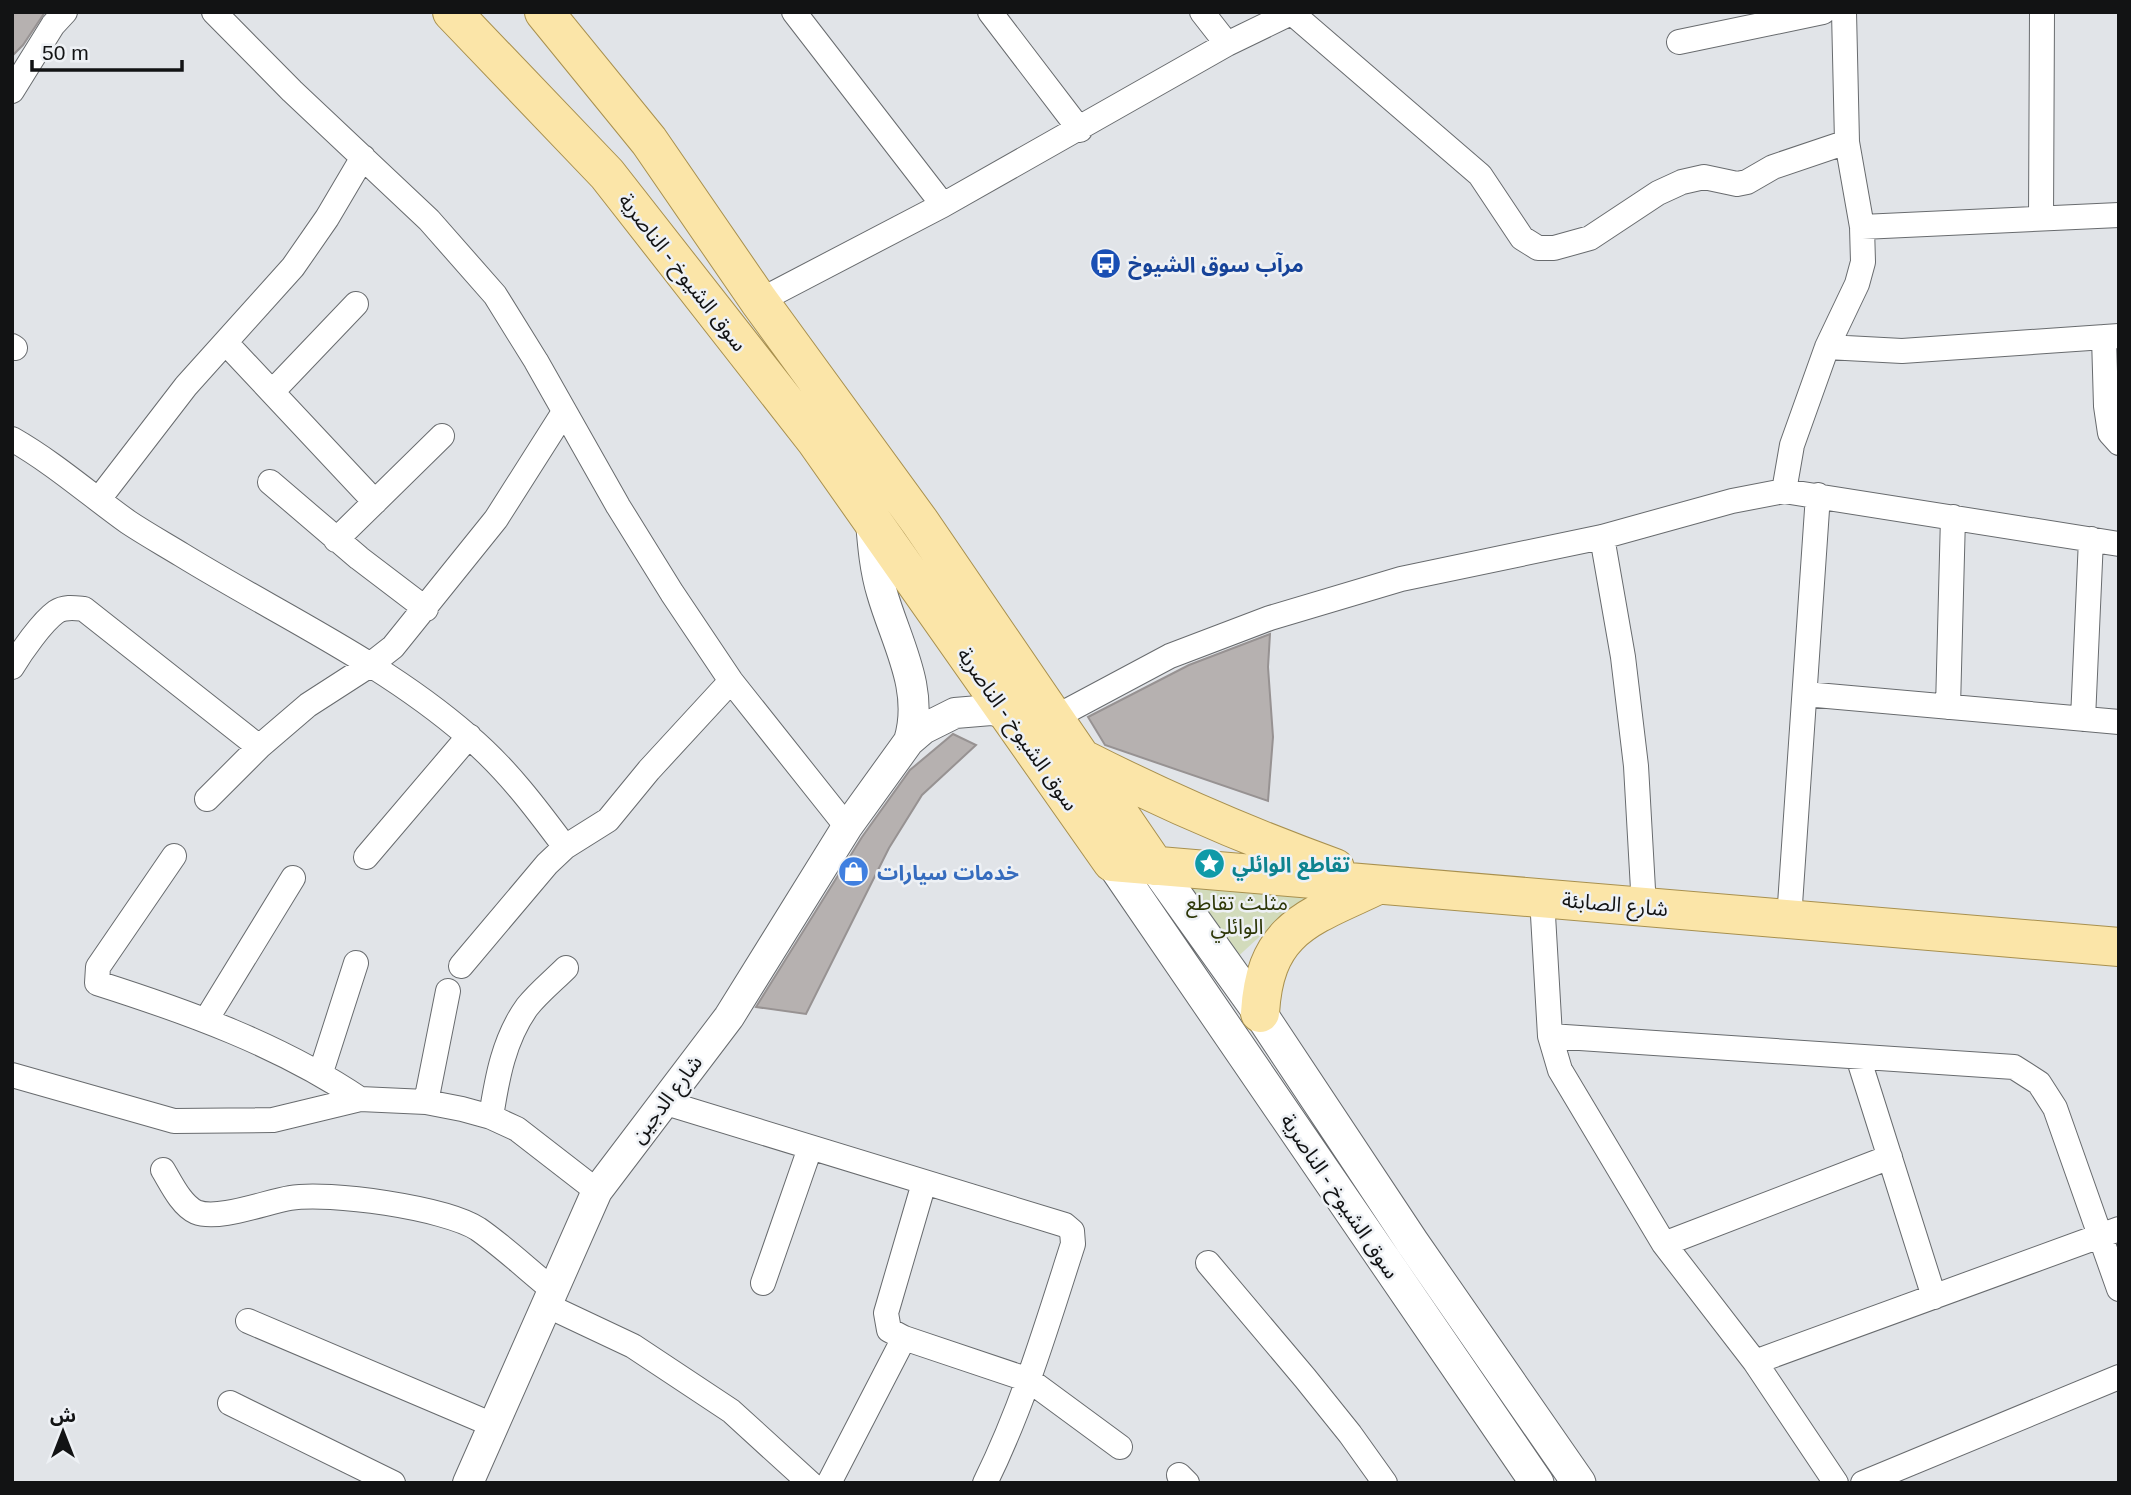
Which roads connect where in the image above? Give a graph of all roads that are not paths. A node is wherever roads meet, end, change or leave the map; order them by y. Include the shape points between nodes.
1 (65, 12) edge
2 (214, 12) edge
3 (452, 12) edge
4 (544, 12) edge
5 (794, 12) edge
6 (990, 12) edge
7 (1202, 12) edge
8 (1293, 12) edge
9 (1823, 12) edge
10 (1844, 12) edge
11 (2042, 12) edge
12 (1679, 42) dead end
13 (1227, 44) junction
14 (12, 91) edge
15 (1080, 130) junction
16 (649, 141) junction
17 (1847, 142) junction
18 (363, 157) junction
19 (607, 174) junction
20 (943, 205) junction
21 (2119, 215) edge
22 (2041, 218) junction
23 (1862, 227) junction
24 (759, 301) junction
25 (356, 304) dead end
26 (2111, 336) edge
27 (226, 343) junction
28 (1827, 347) junction
29 (272, 392) junction
30 (564, 412) junction
31 (442, 436) dead end
32 (12, 439) edge
33 (2119, 443) edge
34 (270, 482) dead end
35 (1784, 491) junction
36 (1818, 495) junction
37 (99, 499) junction
38 (375, 502) junction
39 (1953, 517) junction
40 (871, 522) junction
41 (1602, 537) junction
42 (2091, 539) junction
43 (337, 540) junction
44 (2119, 544) edge
45 (426, 609) junction
46 (370, 666) junction
47 (12, 667) edge
48 (731, 681) junction
49 (1805, 694) junction
50 (1948, 707) junction
51 (1008, 713) junction
52 (1052, 719) junction
53 (2083, 719) junction
54 (2119, 722) edge
55 (469, 736) junction
56 (909, 741) junction
57 (259, 747) junction
58 (1080, 758) junction
59 (208, 799) dead end
60 (847, 827) junction
61 (565, 847) junction
62 (174, 856) dead end
63 (366, 857) dead end
64 (1112, 862) junction
65 (1154, 866) junction
66 (293, 878) dead end
67 (1379, 885) junction
68 (1542, 898) junction
69 (1644, 907) junction
70 (1789, 919) junction
71 (2112, 948) edge
72 (356, 963) dead end
73 (461, 966) dead end
74 (566, 968) dead end
75 (448, 991) dead end
76 (1260, 1013) junction
77 (206, 1020) junction
78 (1550, 1035) junction
79 (1858, 1057) junction
80 (321, 1072) junction
81 (12, 1075) edge
82 (360, 1099) junction
83 (426, 1102) junction
84 (663, 1102) junction
85 (491, 1117) junction
86 (810, 1148) junction
87 (1890, 1157) junction
88 (163, 1170) dead end
89 (924, 1183) junction
90 (597, 1191) junction
91 (2110, 1232) edge
92 (1664, 1244) junction
93 (1208, 1263) dead end
94 (763, 1283) dead end
95 (2119, 1289) edge
96 (549, 1297) junction
97 (1934, 1297) junction
98 (248, 1321) dead end
99 (904, 1338) junction
100 (1755, 1362) junction
101 (2119, 1377) edge
102 (1029, 1380) junction
103 (230, 1403) dead end
104 (493, 1425) junction
105 (1120, 1447) dead end
106 (805, 1481) edge
107 (393, 1483) edge
108 (468, 1483) edge
109 (829, 1483) edge
110 (985, 1483) edge
111 (1385, 1483) edge
112 (1537, 1483) edge
113 (1579, 1483) edge
114 (1836, 1483) edge
115 (1863, 1483) edge

1 - 14 street
2 - 18 street
3 - 19 main road, سوق الشيوخ - الناصرية
4 - 16 main road, سوق الشيوخ - الناصرية
5 - 20 street
6 - 15 street
7 - 13 street
8 - 13 street
8 - 17 street via 1480,175 1522,238 1538,247 1590,239 1682,182 1704,177 1747,182 1773,167
9 - 12 street
10 - 17 street
11 - 22 street
13 - 15 street
15 - 20 street
16 - 19 main road
16 - 24 main road, سوق الشيوخ - الناصرية
17 - 23 street
18 - 27 street via 293,267
18 - 30 street via 429,220 495,295
19 - 40 main road, سوق الشيوخ - الناصرية via 816,441
20 - 24 street
21 - 22 street
22 - 23 street
23 - 28 street via 1860,273
24 - 52 main road, سوق الشيوخ - الناصرية via 920,522
25 - 29 street
26 - 28 street via 1902,351
26 - 33 street via 2106,407 2110,433
27 - 29 street
27 - 37 street via 186,386
28 - 35 street via 1792,445
29 - 38 street
30 - 45 street via 496,519
30 - 48 street via 672,593
31 - 38 street
32 - 37 street
34 - 43 street
35 - 36 street
35 - 41 street via 1732,500
36 - 39 street
36 - 49 street
37 - 46 street via 211,573
38 - 43 street
39 - 42 street
39 - 50 street
40 - 51 main road, سوق الشيوخ - الناصرية
40 - 56 street, شارع الدجين via 881,590 914,695
41 - 52 street via 1401,579 1270,618 1170,656
41 - 69 street via 1636,766
42 - 44 street
42 - 53 street
43 - 45 street
45 - 46 street
46 - 55 street
46 - 57 street via 308,705
47 - 57 street via 57,612 69,607 84,609
48 - 60 street
48 - 61 street via 608,820
49 - 50 street
49 - 70 street
50 - 53 street
51 - 56 street, شارع الدجين via 955,713 930,724
51 - 64 main road, سوق الشيوخ - الناصرية
52 - 58 main road, سوق الشيوخ - الناصرية
53 - 54 street
55 - 61 street via 525,793
55 - 63 street
56 - 60 street, شارع الدجين
57 - 59 street
58 - 65 main road, سوق الشيوخ - الناصرية
58 - 67 main road via 1227,827
60 - 84 street, شارع الدجين via 729,1017
61 - 73 street
62 - 77 street via 97,967 97,983
64 - 65 main road, شارع الصابئة
64 - 112 main road, سوق الشيوخ - الناصرية
65 - 67 main road, شارع الصابئة
65 - 76 main road, سوق الشيوخ - الناصرية
66 - 77 street
67 - 68 main road, شارع الصابئة
67 - 76 main road via 1316,914 1291,932 1273,955 1262,983
68 - 69 main road, شارع الصابئة
68 - 78 street
69 - 70 main road, شارع الصابئة
70 - 71 main road, شارع الصابئة
72 - 80 street
74 - 85 street via 528,1006 509,1040
75 - 83 street
76 - 113 main road, سوق الشيوخ - الناصرية
77 - 80 street
78 - 79 street
78 - 92 street via 1560,1070
79 - 87 street
79 - 91 street via 2014,1067 2039,1083 2055,1108
80 - 82 street
81 - 82 street via 174,1121 273,1119
82 - 83 street
83 - 85 street
84 - 86 street
84 - 90 street, شارع الدجين
85 - 90 street via 517,1129
86 - 89 street
86 - 94 street
87 - 92 street
87 - 97 street
88 - 96 street via 196,1212 217,1213 309,1195 445,1214 476,1228
89 - 99 street via 886,1313 889,1330
89 - 102 street via 1065,1225 1072,1231 1073,1244
90 - 96 street, شارع الدجين
91 - 95 street
91 - 97 street
92 - 100 street
93 - 111 street via 1328,1406
96 - 104 street, شارع الدجين
96 - 106 street via 731,1411
97 - 100 street
98 - 104 street
99 - 102 street
99 - 109 street
100 - 114 street
101 - 115 street
102 - 105 street
102 - 110 street
103 - 107 street
104 - 108 street, شارع الدجين

